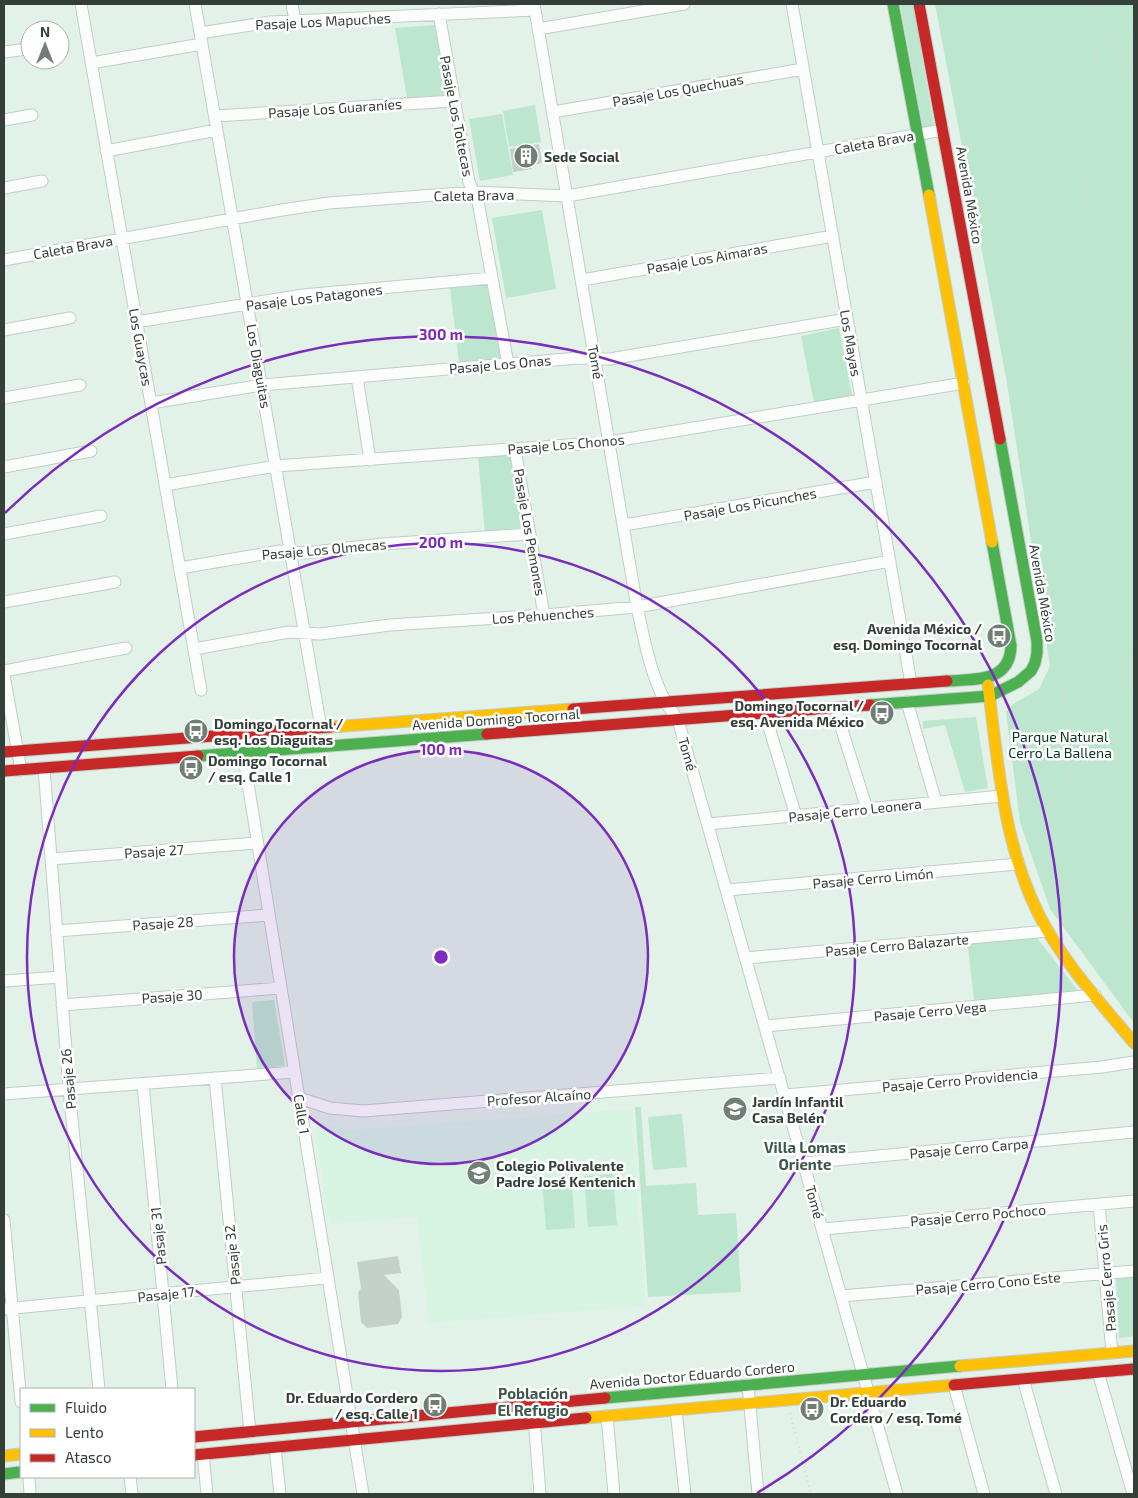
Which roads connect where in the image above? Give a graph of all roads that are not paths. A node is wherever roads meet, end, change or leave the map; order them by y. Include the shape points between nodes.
1 (80, 4) edge
2 (195, 4) edge
3 (292, 4) edge
4 (684, 4) edge
5 (792, 4) edge
6 (893, 4) edge
7 (919, 4) edge
8 (535, 7) edge
9 (439, 14) junction
10 (295, 21) junction
11 (538, 29) junction
12 (201, 38) junction
13 (20, 50) dead end
14 (4, 52) edge
15 (91, 63) junction
16 (803, 69) junction
17 (454, 101) junction
18 (553, 112) junction
19 (32, 115) dead end
20 (215, 116) junction
21 (4, 120) edge
22 (217, 130) junction
23 (943, 130) junction
24 (917, 134) junction
25 (106, 151) junction
26 (818, 151) junction
27 (42, 181) dead end
28 (4, 188) edge
29 (474, 192) junction
30 (567, 196) junction
31 (233, 218) junction
32 (833, 236) junction
33 (122, 238) junction
34 (4, 260) edge
35 (492, 278) junction
36 (582, 280) junction
37 (248, 304) junction
38 (70, 318) dead end
39 (847, 319) junction
40 (136, 322) junction
41 (4, 330) edge
42 (595, 358) junction
43 (508, 364) junction
44 (357, 377) junction
45 (964, 383) junction
46 (80, 385) dead end
47 (262, 385) junction
48 (4, 398) edge
49 (861, 400) junction
50 (151, 403) junction
51 (609, 442) junction
52 (515, 449) junction
53 (90, 451) dead end
54 (370, 460) junction
55 (276, 466) junction
56 (4, 467) edge
57 (876, 482) junction
58 (165, 485) junction
59 (102, 516) dead end
60 (624, 526) junction
61 (4, 534) edge
62 (530, 534) junction
63 (291, 552) junction
64 (890, 561) junction
65 (180, 568) junction
66 (115, 582) dead end
67 (4, 602) edge
68 (637, 607) junction
69 (544, 615) junction
70 (305, 633) junction
71 (126, 648) dead end
72 (194, 649) junction
73 (4, 671) edge
74 (4, 675) edge
75 (987, 678) junction
76 (911, 683) junction
77 (202, 690) dead end
78 (990, 696) junction
79 (666, 702) junction
80 (907, 702) junction
81 (835, 708) junction
82 (765, 714) junction
83 (678, 720) junction
84 (322, 728) junction
85 (240, 734) junction
86 (17, 751) junction
87 (4, 752) edge
88 (242, 752) junction
89 (44, 768) junction
90 (20, 770) junction
91 (4, 771) edge
92 (1002, 796) junction
93 (936, 802) junction
94 (867, 809) junction
95 (796, 816) junction
96 (708, 824) junction
97 (257, 843) junction
98 (51, 859) junction
99 (1019, 864) junction
100 (727, 890) junction
101 (269, 915) junction
102 (56, 931) junction
103 (1048, 931) junction
104 (746, 958) junction
105 (60, 977) junction
106 (4, 981) edge
107 (281, 988) junction
108 (1095, 995) junction
109 (62, 1005) junction
110 (765, 1026) junction
111 (1134, 1043) edge
112 (1134, 1062) edge
113 (295, 1072) junction
114 (215, 1078) junction
115 (780, 1078) junction
116 (143, 1084) junction
117 (69, 1089) junction
118 (4, 1094) edge
119 (785, 1095) junction
120 (299, 1098) junction
121 (1134, 1132) edge
122 (804, 1163) junction
123 (1134, 1200) edge
124 (1099, 1204) junction
125 (4, 1220) edge
126 (823, 1229) junction
127 (1134, 1271) edge
128 (1105, 1274) junction
129 (327, 1278) junction
130 (235, 1287) junction
131 (163, 1294) junction
132 (841, 1296) junction
133 (90, 1301) junction
134 (8, 1309) edge
135 (1134, 1351) edge
136 (1112, 1353) junction
137 (1134, 1369) edge
138 (1098, 1372) junction
139 (864, 1374) junction
140 (1022, 1379) junction
141 (748, 1385) junction
142 (954, 1385) junction
143 (99, 1388) edge
144 (172, 1388) edge
145 (869, 1392) junction
146 (20, 1395) edge
147 (750, 1403) junction
148 (533, 1405) junction
149 (676, 1410) junction
150 (607, 1416) junction
151 (350, 1422) junction
152 (534, 1423) junction
153 (250, 1432) junction
154 (195, 1438) edge
155 (354, 1439) junction
156 (275, 1447) junction
157 (20, 1454) edge
158 (198, 1455) edge
159 (4, 1456) edge
160 (20, 1472) edge
161 (4, 1474) edge
162 (28, 1478) edge
163 (130, 1478) edge
164 (30, 1494) edge
165 (132, 1494) edge
166 (206, 1494) edge
167 (280, 1494) edge
168 (363, 1494) edge
169 (540, 1494) edge
170 (614, 1494) edge
171 (686, 1494) edge
172 (758, 1494) edge
173 (897, 1494) edge
174 (984, 1494) edge
175 (1056, 1494) edge
176 (1133, 1494) edge

1 - 15 street, Los Guaycas
2 - 12 street, Los Diaguitas
3 - 10 street
4 - 11 street
5 - 16 street, Los Mayas
6 - 24 main road
7 - 23 main road, Avenida México
8 - 9 street, Pasaje Los Mapuches
8 - 11 street, Tomé
9 - 10 street, Pasaje Los Mapuches
9 - 17 street, Pasaje Los Toltecas
10 - 12 street, Pasaje Los Mapuches via 244,25
11 - 18 street, Tomé
12 - 15 street, Pasaje Los Mapuches
12 - 20 street, Los Diaguitas
13 - 14 street
15 - 25 street, Los Guaycas
16 - 18 street, Pasaje Los Quechuas
16 - 26 street, Los Mayas
17 - 20 street, Pasaje Los Guaraníes
17 - 29 street, Pasaje Los Toltecas via 469,182
18 - 30 street, Tomé
19 - 21 street
20 - 22 street, Los Diaguitas
22 - 25 street
22 - 31 street, Los Diaguitas
23 - 24 street, Caleta Brava
23 - 78 main road, Avenida México via 1037,648 1037,660 1030,674
24 - 26 street, Caleta Brava
24 - 45 main road
25 - 33 street, Los Guaycas
26 - 30 street, Caleta Brava
26 - 32 street, Los Mayas
27 - 28 street
29 - 30 street, Caleta Brava
29 - 31 street, Caleta Brava via 329,203
29 - 35 street, Pasaje Los Toltecas
30 - 36 street, Tomé
31 - 33 street, Caleta Brava
31 - 37 street, Los Diaguitas
32 - 36 street, Pasaje Los Aimaras
32 - 39 street, Los Mayas
33 - 34 street, Caleta Brava
33 - 40 street, Los Guaycas
35 - 37 street, Pasaje Los Patagones
35 - 43 street, Pasaje Los Toltecas
36 - 42 street, Tomé
37 - 40 street, Pasaje Los Patagones
37 - 47 street, Los Diaguitas
38 - 41 street
39 - 42 street, Pasaje Los Onas via 610,359
39 - 49 street, Los Mayas
40 - 50 street, Los Guaycas
42 - 43 street, Pasaje Los Onas
42 - 51 street, Tomé
43 - 44 street, Pasaje Los Onas
44 - 47 street, Pasaje Los Onas
44 - 54 street
45 - 49 street, Pasaje Los Chonos
45 - 75 main road via 1011,646 1005,668
46 - 48 street
47 - 50 street, Pasaje Los Onas
47 - 55 street, Los Diaguitas
49 - 51 street, Pasaje Los Chonos
49 - 57 street, Los Mayas
50 - 58 street, Los Guaycas
51 - 52 street, Pasaje Los Chonos
51 - 60 street, Tomé
52 - 54 street, Pasaje Los Chonos
52 - 62 street, Pasaje Los Pemones
53 - 56 street
54 - 55 street, Pasaje Los Chonos
55 - 58 street, Pasaje Los Chonos
55 - 63 street, Los Diaguitas
57 - 60 street, Pasaje Los Picunches
57 - 64 street, Los Mayas
58 - 65 street, Los Guaycas
59 - 61 street
60 - 68 street, Tomé
62 - 63 street, Pasaje Los Olmecas
62 - 69 street, Pasaje Los Pemones
63 - 65 street, Pasaje Los Olmecas via 280,550
63 - 70 street, Los Diaguitas
64 - 68 street, Los Pehuenches
64 - 76 street, Los Mayas
65 - 72 street, Los Guaycas
66 - 67 street
68 - 69 street, Los Pehuenches
68 - 79 street, Tomé via 650,661
69 - 70 street, Los Pehuenches
70 - 72 street, Los Pehuenches via 289,632
70 - 84 street, Los Diaguitas
71 - 73 street
72 - 77 street, Los Guaycas
74 - 86 street
75 - 76 main road, Avenida Domingo Tocornal
75 - 78 main road
76 - 79 main road, Avenida Domingo Tocornal
78 - 80 main road, Avenida Domingo Tocornal
78 - 92 main road
79 - 83 street, Tomé
79 - 84 main road, Avenida Domingo Tocornal
80 - 81 main road, Avenida Domingo Tocornal
80 - 93 street
81 - 82 main road, Avenida Domingo Tocornal
81 - 94 street
82 - 83 main road, Avenida Domingo Tocornal
82 - 95 street
83 - 88 main road, Avenida Domingo Tocornal
83 - 96 street, Tomé
84 - 85 main road, Avenida Domingo Tocornal
85 - 86 main road, Avenida Domingo Tocornal
85 - 88 street, Calle 1
86 - 87 main road, Avenida Domingo Tocornal
86 - 90 street
88 - 89 main road, Avenida Domingo Tocornal
88 - 97 street, Calle 1
89 - 90 main road, Avenida Domingo Tocornal
89 - 98 street, Pasaje 26
90 - 91 main road, Avenida Domingo Tocornal
92 - 93 street, Pasaje Cerro Leonera
92 - 99 main road
93 - 94 street, Pasaje Cerro Leonera
94 - 95 street, Pasaje Cerro Leonera
95 - 96 street, Pasaje Cerro Leonera
96 - 100 street, Tomé
97 - 98 street, Pasaje 27
97 - 101 street, Calle 1
98 - 102 street, Pasaje 26
99 - 100 street, Pasaje Cerro Limón
99 - 103 main road via 1031,899
100 - 104 street, Tomé
101 - 102 street, Pasaje 28
101 - 107 street, Calle 1
102 - 105 street, Pasaje 26
103 - 104 street, Pasaje Cerro Balazarte
103 - 108 main road
104 - 110 street, Tomé
105 - 106 street
105 - 109 street, Pasaje 26
107 - 109 street, Pasaje 30
107 - 113 street, Calle 1
108 - 110 street, Pasaje Cerro Vega
108 - 111 main road
109 - 117 street, Pasaje 26
110 - 115 street, Tomé
112 - 119 street, Pasaje Cerro Providencia
113 - 114 street
113 - 120 street, Calle 1
114 - 116 street
114 - 130 street, Pasaje 32
115 - 119 street, Tomé
115 - 120 street, Profesor Alcaíno via 363,1111 330,1108
116 - 117 street
116 - 131 street, Pasaje 31
117 - 118 street
117 - 133 street, Pasaje 26
119 - 122 street, Tomé
120 - 129 street, Calle 1
121 - 122 street, Pasaje Cerro Carpa
122 - 126 street, Tomé
123 - 124 street, Pasaje Cerro Pochoco
124 - 126 street, Pasaje Cerro Pochoco
124 - 128 street, Pasaje Cerro Gris
125 - 134 street
126 - 132 street, Tomé
127 - 128 street, Pasaje Cerro Cono Este
128 - 132 street, Pasaje Cerro Cono Este
128 - 136 street, Pasaje Cerro Gris
129 - 130 street, Pasaje 17
129 - 151 street, Calle 1
130 - 131 street, Pasaje 17
130 - 153 street, Pasaje 32
131 - 133 street, Pasaje 17
131 - 144 street, Pasaje 31
132 - 139 street, Tomé
133 - 134 street, Pasaje 17
133 - 143 street, Pasaje 26
134 - 146 street
135 - 136 main road, Avenida Doctor Eduardo Cordero
136 - 139 main road, Avenida Doctor Eduardo Cordero
137 - 138 main road
138 - 140 main road
138 - 176 street
139 - 141 main road, Avenida Doctor Eduardo Cordero
139 - 145 street, Tomé
140 - 142 main road
140 - 175 street
141 - 147 street
141 - 148 main road, Avenida Doctor Eduardo Cordero
142 - 145 main road
142 - 174 street
145 - 147 main road
145 - 173 street, Tomé
147 - 149 main road
147 - 172 street
148 - 151 main road, Avenida Doctor Eduardo Cordero
148 - 152 street
149 - 150 main road
149 - 171 street
150 - 152 main road
150 - 170 street
151 - 153 main road, Avenida Doctor Eduardo Cordero
151 - 155 street, Calle 1
152 - 155 main road
152 - 169 street
153 - 154 main road, Avenida Doctor Eduardo Cordero
155 - 156 main road
155 - 168 street, Calle 1
156 - 158 main road
156 - 167 street
157 - 159 main road
158 - 166 street
160 - 161 main road
162 - 164 street
163 - 165 street

